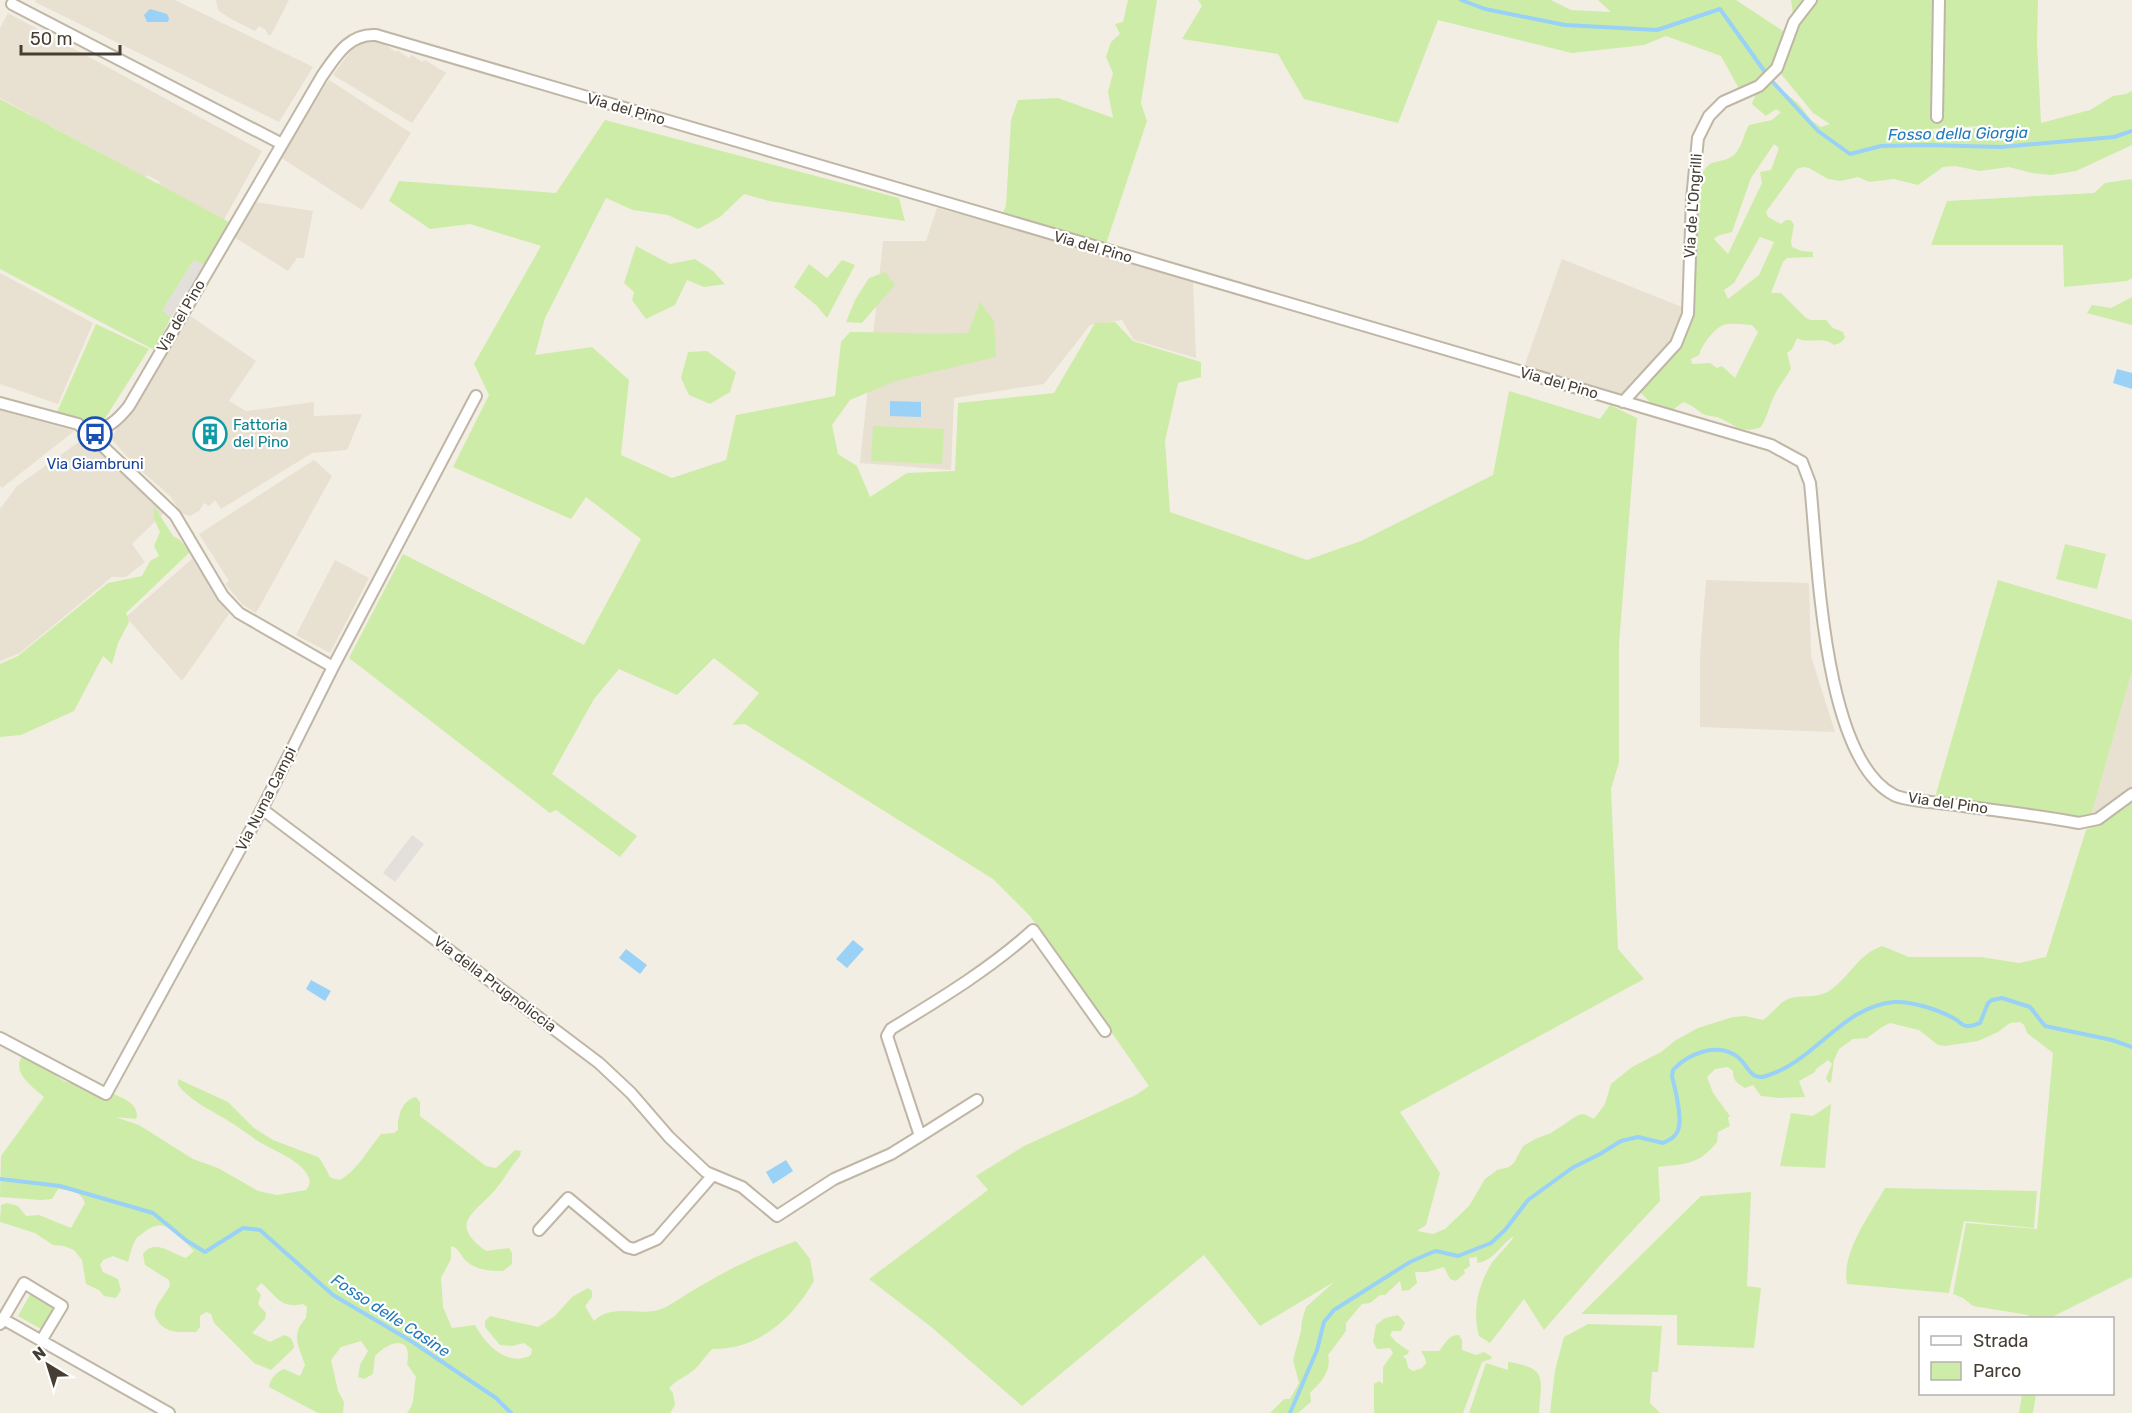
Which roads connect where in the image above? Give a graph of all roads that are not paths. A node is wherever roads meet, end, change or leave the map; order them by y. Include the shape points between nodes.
1 (1811, 0) edge
2 (1939, 0) edge
3 (12, 4) dead end
4 (1937, 117) dead end
5 (282, 144) junction
6 (476, 396) dead end
7 (1623, 402) junction
8 (0, 403) edge
9 (88, 432) junction
10 (333, 667) junction
11 (2132, 794) edge
12 (262, 809) junction
13 (1105, 1030) dead end
14 (0, 1038) edge
15 (978, 1101) dead end
16 (920, 1136) junction
17 (712, 1176) junction
18 (539, 1230) dead end
19 (2, 1322) edge
20 (41, 1341) junction
21 (168, 1413) edge

1 - 7 street, Via de L'Ongrilli via 1794,22 1777,68 1759,86 1723,102 1709,116 1698,138 1688,314 1676,344
2 - 4 street
3 - 5 street
5 - 7 street, Via del Pino via 342,49 354,38 375,35
5 - 9 street, Via del Pino via 129,405 119,419 99,431
6 - 10 street, Via Numa Campi
7 - 11 street, Via del Pino via 1771,446 1802,462 1810,483 1834,691 1853,747 1869,775 1895,796 2079,823 2098,819
8 - 9 street via 78,424
9 - 10 street via 175,514 223,596 239,613
10 - 12 street, Via Numa Campi
12 - 14 street, Via Numa Campi via 106,1094
12 - 17 street, Via della Prugnoliccia via 599,1064
13 - 16 street via 1032,930 956,988 891,1029 887,1036
15 - 16 street, Via della Prugnoliccia
16 - 17 street, Via della Prugnoliccia via 891,1154 834,1179 777,1216 742,1187
17 - 18 street via 657,1239 634,1249 568,1198
19 - 20 street
19 - 20 street via 24,1283 62,1305
20 - 21 street

